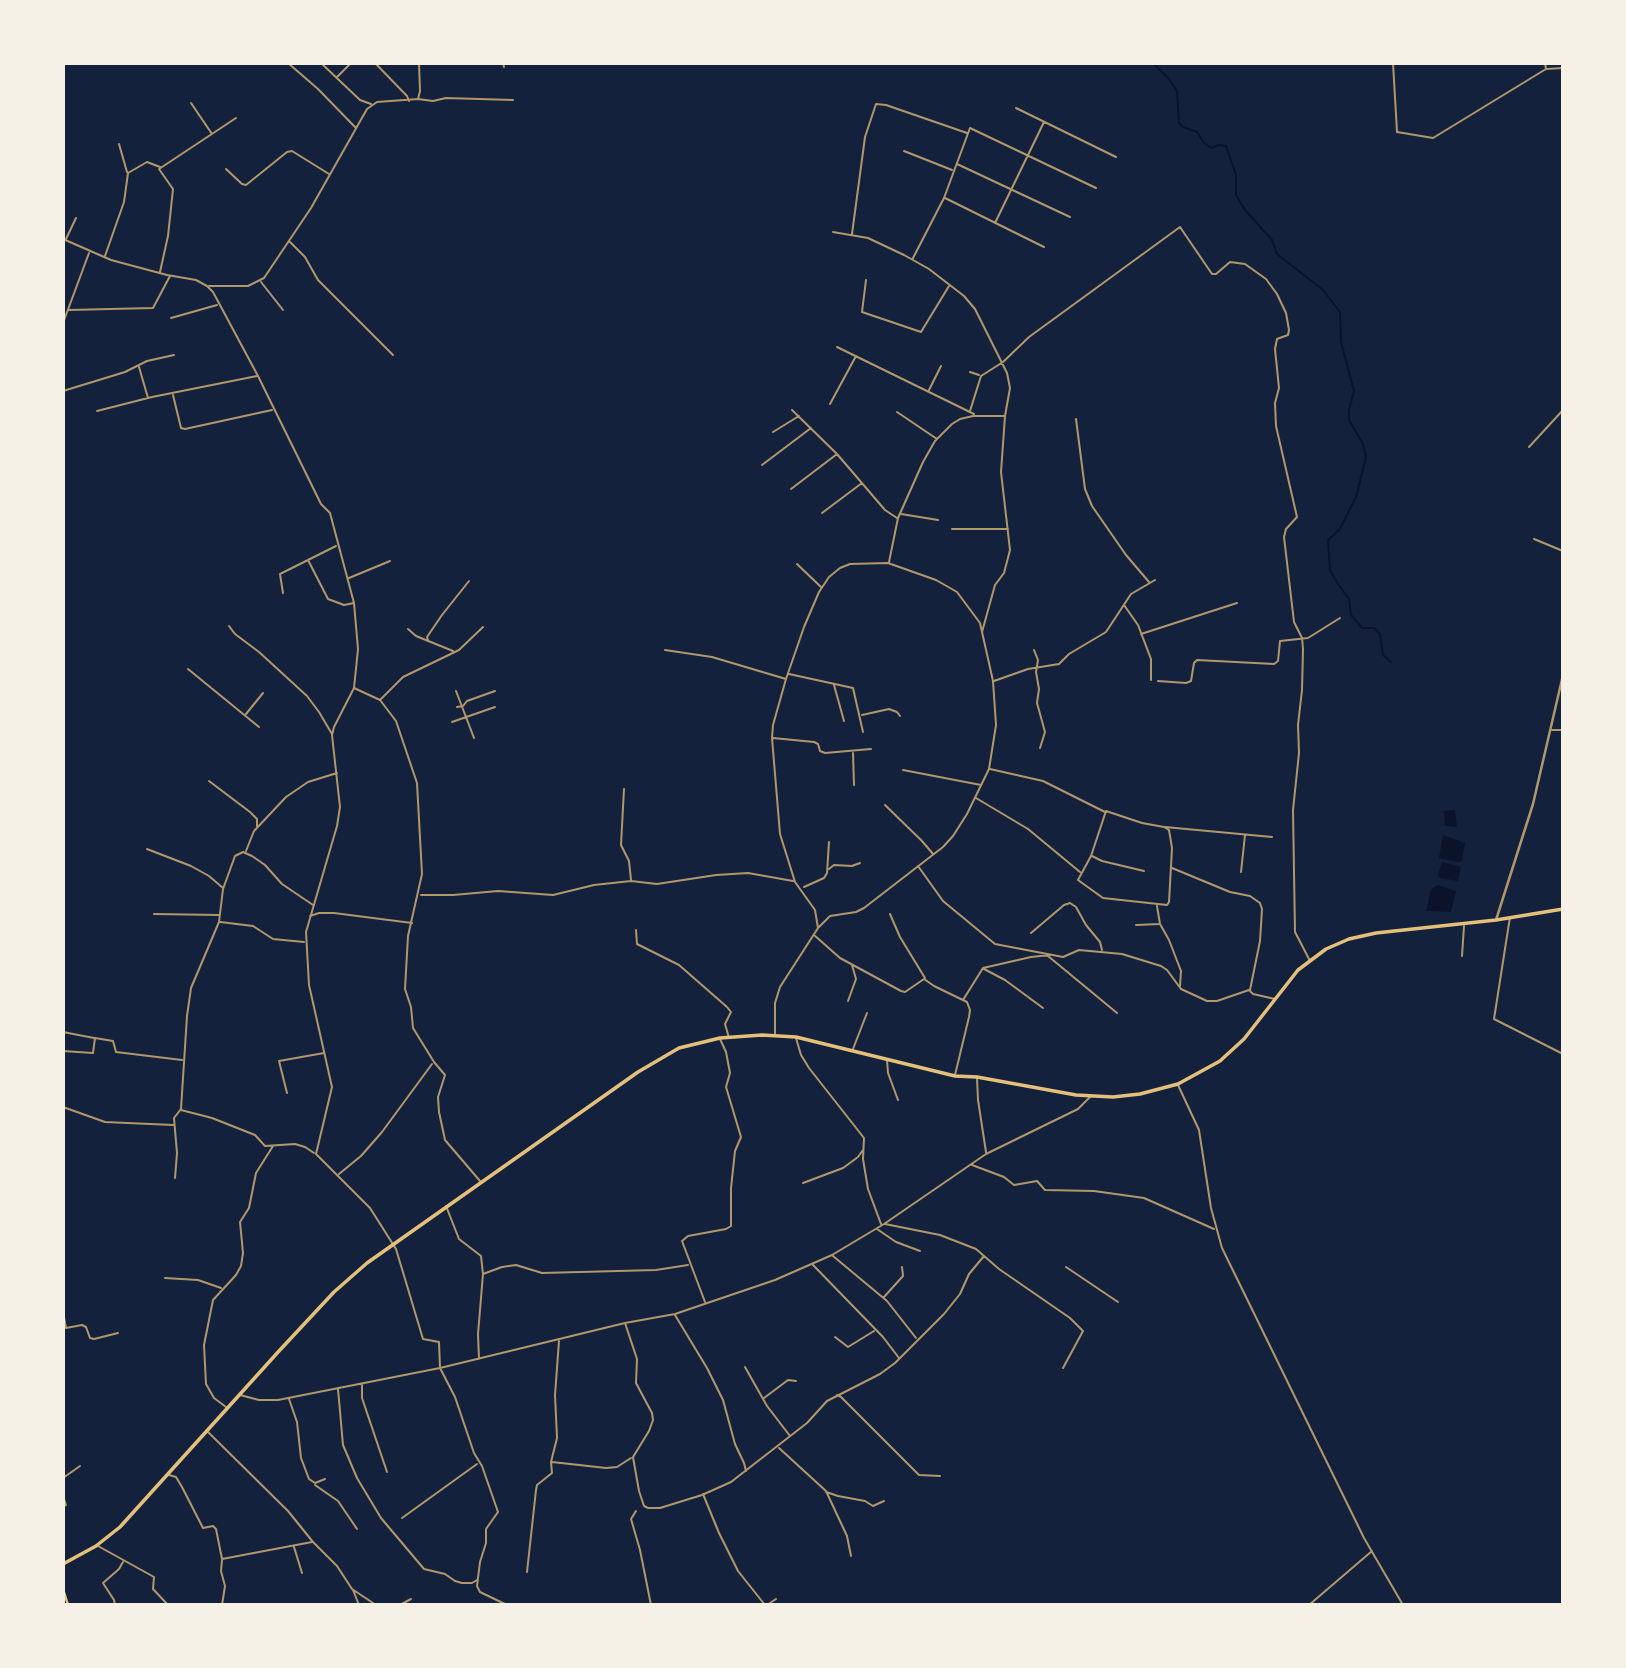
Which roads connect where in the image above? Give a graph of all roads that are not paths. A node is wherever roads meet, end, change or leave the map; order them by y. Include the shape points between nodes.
1 (288, 63) edge
2 (321, 63) edge
3 (351, 63) edge
4 (375, 63) edge
5 (380, 63) edge
6 (419, 63) edge
7 (503, 63) edge
8 (1393, 63) edge
9 (1545, 63) edge
10 (504, 67) dead end
11 (380, 68) junction
12 (1563, 68) edge
13 (1546, 69) junction
14 (336, 78) junction
15 (418, 99) junction
16 (513, 100) dead end
17 (409, 101) junction
18 (191, 103) dead end
19 (371, 104) junction
20 (1016, 108) dead end
21 (236, 118) dead end
22 (1044, 122) junction
23 (356, 127) junction
24 (212, 134) junction
25 (968, 134) junction
26 (119, 144) dead end
27 (904, 151) dead end
28 (1028, 155) junction
29 (1116, 157) dead end
30 (957, 163) junction
31 (160, 167) junction
32 (226, 169) dead end
33 (954, 170) junction
34 (128, 173) junction
35 (329, 175) junction
36 (1096, 188) dead end
37 (1011, 189) junction
38 (944, 198) junction
39 (76, 218) dead end
40 (1070, 218) dead end
41 (995, 223) junction
42 (833, 232) dead end
43 (852, 234) junction
44 (64, 239) edge
45 (289, 241) junction
46 (1044, 247) dead end
47 (90, 252) junction
48 (105, 257) junction
49 (912, 259) junction
50 (160, 273) junction
51 (170, 276) junction
52 (866, 280) dead end
53 (261, 281) junction
54 (949, 285) junction
55 (208, 286) junction
56 (219, 305) junction
57 (68, 310) junction
58 (283, 310) dead end
59 (171, 318) dead end
60 (63, 323) edge
61 (837, 347) dead end
62 (174, 355) dead end
63 (393, 355) dead end
64 (856, 356) junction
65 (1003, 362) junction
66 (139, 366) junction
67 (941, 366) dead end
68 (970, 372) dead end
69 (258, 376) junction
70 (981, 376) junction
71 (63, 391) edge
72 (928, 391) junction
73 (173, 394) junction
74 (148, 398) junction
75 (830, 404) dead end
76 (273, 410) junction
77 (792, 410) dead end
78 (1563, 410) edge
79 (97, 411) dead end
80 (970, 411) junction
81 (897, 412) dead end
82 (799, 416) junction
83 (976, 416) junction
84 (1004, 416) junction
85 (1076, 419) dead end
86 (812, 428) junction
87 (773, 432) dead end
88 (937, 439) junction
89 (1529, 447) dead end
90 (837, 454) junction
91 (762, 465) dead end
92 (863, 483) junction
93 (791, 489) dead end
94 (822, 513) dead end
95 (900, 514) junction
96 (898, 519) junction
97 (938, 520) dead end
98 (952, 529) dead end
99 (1009, 529) junction
100 (1534, 539) dead end
101 (336, 546) dead end
102 (1563, 551) edge
103 (308, 559) junction
104 (390, 561) dead end
105 (888, 563) junction
106 (797, 564) dead end
107 (348, 578) junction
108 (1155, 580) dead end
109 (469, 581) dead end
110 (1150, 583) junction
111 (822, 588) junction
112 (283, 593) dead end
113 (354, 603) junction
114 (1237, 603) dead end
115 (1124, 604) junction
116 (1340, 618) dead end
117 (229, 626) dead end
118 (483, 627) dead end
119 (408, 629) dead end
120 (982, 634) junction
121 (1140, 634) junction
122 (1302, 638) junction
123 (428, 640) junction
124 (665, 650) dead end
125 (1034, 650) dead end
126 (453, 652) junction
127 (1038, 668) junction
128 (188, 669) dead end
129 (788, 674) junction
130 (1563, 675) edge
131 (786, 679) junction
132 (1151, 680) dead end
133 (993, 681) junction
134 (1158, 681) dead end
135 (834, 684) junction
136 (354, 688) junction
137 (456, 691) dead end
138 (495, 691) dead end
139 (263, 693) dead end
140 (380, 700) junction
141 (463, 706) junction
142 (457, 707) dead end
143 (495, 707) dead end
144 (245, 715) junction
145 (860, 716) junction
146 (900, 716) dead end
147 (466, 717) junction
148 (844, 721) dead end
149 (452, 722) dead end
150 (260, 727) dead end
151 (1551, 730) junction
152 (1563, 730) edge
153 (863, 732) dead end
154 (332, 735) junction
155 (474, 738) dead end
156 (772, 738) junction
157 (1040, 747) dead end
158 (872, 749) dead end
159 (853, 751) junction
160 (989, 769) junction
161 (903, 771) dead end
162 (337, 773) junction
163 (209, 781) dead end
164 (854, 785) dead end
165 (981, 785) junction
166 (624, 789) dead end
167 (975, 798) junction
168 (885, 805) dead end
169 (1106, 811) junction
170 (1164, 827) junction
171 (257, 828) junction
172 (1245, 834) junction
173 (1272, 837) dead end
174 (829, 842) dead end
175 (147, 849) dead end
176 (246, 852) junction
177 (933, 854) junction
178 (1091, 856) junction
179 (860, 863) dead end
180 (917, 866) junction
181 (1171, 868) junction
182 (828, 870) junction
183 (1144, 871) dead end
184 (1081, 872) junction
185 (1241, 873) dead end
186 (632, 881) junction
187 (794, 881) junction
188 (803, 887) dead end
189 (223, 889) junction
190 (421, 895) dead end
191 (314, 905) junction
192 (1157, 905) junction
193 (1563, 909) edge
194 (154, 914) dead end
195 (890, 914) dead end
196 (220, 915) junction
197 (309, 916) junction
198 (1510, 917) junction
199 (1496, 920) junction
200 (219, 922) junction
201 (1464, 922) junction
202 (411, 923) junction
203 (1160, 924) junction
204 (1136, 925) dead end
205 (818, 928) junction
206 (636, 930) dead end
207 (1031, 933) dead end
208 (814, 935) junction
209 (306, 944) junction
210 (1102, 951) junction
211 (1049, 955) junction
212 (1462, 956) dead end
213 (1310, 960) junction
214 (852, 964) junction
215 (983, 968) junction
216 (926, 979) junction
217 (1180, 986) junction
218 (1250, 990) junction
219 (1275, 999) junction
220 (848, 1000) dead end
221 (963, 1000) junction
222 (1043, 1008) dead end
223 (867, 1013) dead end
224 (1116, 1013) dead end
225 (63, 1032) edge
226 (775, 1035) junction
227 (796, 1037) junction
228 (95, 1038) junction
229 (720, 1038) junction
230 (729, 1038) junction
231 (853, 1049) junction
232 (63, 1051) edge
233 (325, 1053) junction
234 (1563, 1054) edge
235 (887, 1059) junction
236 (183, 1060) junction
237 (434, 1062) junction
238 (955, 1076) junction
239 (977, 1077) junction
240 (1178, 1084) junction
241 (287, 1093) dead end
242 (1092, 1096) junction
243 (898, 1100) dead end
244 (63, 1107) edge
245 (181, 1109) junction
246 (174, 1125) junction
247 (273, 1146) junction
248 (864, 1149) junction
249 (316, 1154) junction
250 (986, 1154) junction
251 (970, 1164) junction
252 (338, 1174) junction
253 (175, 1178) dead end
254 (481, 1181) junction
255 (803, 1183) dead end
256 (446, 1205) junction
257 (882, 1224) junction
258 (876, 1228) junction
259 (1215, 1229) junction
260 (393, 1243) junction
261 (920, 1251) dead end
262 (832, 1255) junction
263 (984, 1256) junction
264 (691, 1264) junction
265 (812, 1264) junction
266 (902, 1267) dead end
267 (1066, 1268) dead end
268 (482, 1274) junction
269 (165, 1278) dead end
270 (222, 1288) junction
271 (883, 1297) junction
272 (1118, 1302) dead end
273 (706, 1303) junction
274 (63, 1312) edge
275 (674, 1314) junction
276 (625, 1323) junction
277 (875, 1330) junction
278 (118, 1334) dead end
279 (835, 1337) dead end
280 (917, 1339) junction
281 (559, 1340) junction
282 (479, 1359) junction
283 (899, 1359) junction
284 (744, 1367) dead end
285 (440, 1368) junction
286 (1063, 1368) dead end
287 (796, 1381) dead end
288 (362, 1384) junction
289 (338, 1388) junction
290 (239, 1395) junction
291 (288, 1398) junction
292 (763, 1399) junction
293 (827, 1401) junction
294 (228, 1408) junction
295 (208, 1431) junction
296 (790, 1437) junction
297 (778, 1447) junction
298 (633, 1457) junction
299 (551, 1462) junction
300 (478, 1463) junction
301 (80, 1466) dead end
302 (387, 1472) dead end
303 (746, 1472) junction
304 (168, 1475) junction
305 (940, 1476) dead end
306 (63, 1478) edge
307 (325, 1479) dead end
308 (312, 1482) junction
309 (826, 1491) junction
310 (703, 1494) junction
311 (63, 1496) edge
312 (884, 1501) dead end
313 (63, 1507) edge
314 (636, 1511) dead end
315 (402, 1518) dead end
316 (357, 1529) dead end
317 (313, 1542) junction
318 (97, 1546) junction
319 (294, 1546) junction
320 (1372, 1551) junction
321 (851, 1556) dead end
322 (222, 1559) junction
323 (124, 1560) junction
324 (63, 1564) edge
325 (527, 1572) dead end
326 (302, 1573) dead end
327 (478, 1579) junction
328 (352, 1588) junction
329 (63, 1589) edge
330 (411, 1599) dead end
331 (776, 1599) dead end
332 (68, 1605) edge
333 (115, 1605) edge
334 (168, 1605) edge
335 (222, 1605) edge
336 (359, 1605) edge
337 (376, 1605) edge
338 (400, 1605) edge
339 (507, 1605) edge
340 (651, 1605) edge
341 (766, 1605) edge
342 (1309, 1605) edge
343 (1403, 1605) edge

1 - 23 street
2 - 14 street
3 - 14 street
4 - 11 street
5 - 11 street
6 - 15 street
7 - 10 street
8 - 13 street via 1397,132 1433,138
9 - 13 street
11 - 17 street
12 - 13 street
14 - 19 street
15 - 16 street
15 - 17 street
17 - 19 street
18 - 24 street
19 - 23 street
20 - 22 street
21 - 24 street
22 - 28 street
22 - 29 street
23 - 35 street
24 - 31 street
25 - 28 street via 970,128
25 - 30 street
25 - 43 street via 876,104 865,137
26 - 34 street
27 - 33 street
28 - 36 street
28 - 37 street
30 - 33 street
30 - 37 street
31 - 34 street via 147,162
31 - 50 street via 173,189
32 - 35 street via 246,185 292,151
33 - 38 street
34 - 48 street via 124,202
35 - 45 street
37 - 40 street
37 - 41 street
38 - 41 street
38 - 49 street
39 - 44 street
41 - 46 street
42 - 43 street
43 - 49 street
44 - 47 street
45 - 53 street
45 - 63 street via 305,257 318,281
47 - 48 street
47 - 57 street
48 - 50 street
49 - 54 street
50 - 51 street
51 - 55 street
51 - 57 street via 153,308
52 - 54 street via 862,312 921,332
53 - 55 street
53 - 58 street
54 - 65 street via 970,302
55 - 56 street
56 - 59 street
56 - 69 street
57 - 60 street
61 - 64 street
62 - 66 street
64 - 72 street
64 - 75 street
65 - 70 street
65 - 84 street via 1010,388
65 - 122 street via 1029,337 1180,227 1212,274 1234,261 1266,279 1286,313 1289,330 1275,343 1279,388 1275,411 1296,503 1296,520 1284,537 1294,622
66 - 71 street
66 - 74 street
67 - 72 street
68 - 70 street
69 - 73 street
69 - 76 street
70 - 80 street
72 - 80 street
73 - 74 street
73 - 76 street via 184,429
74 - 79 street
76 - 107 street via 321,504 330,513
77 - 82 street
78 - 89 street
80 - 83 street
81 - 88 street
82 - 86 street
82 - 87 street
83 - 84 street
83 - 88 street via 960,419
84 - 99 street via 1001,472
85 - 110 street via 1092,506
86 - 90 street
86 - 91 street
88 - 95 street
90 - 92 street
90 - 93 street
92 - 94 street
92 - 96 street
95 - 96 street
95 - 97 street
96 - 105 street
98 - 99 street
99 - 120 street via 1008,561 995,585
100 - 102 street
101 - 103 street
103 - 112 street via 280,574
103 - 113 street via 328,599
104 - 107 street
105 - 111 street via 850,564 829,577
105 - 120 street via 957,592 980,623
106 - 111 street
107 - 113 street
108 - 110 street
109 - 123 street
110 - 115 street
111 - 129 street
113 - 136 street via 358,649
114 - 121 street
115 - 121 street
115 - 127 street via 1105,632 1059,664
116 - 122 street
117 - 154 street via 307,696
118 - 126 street
119 - 123 street
120 - 133 street
121 - 132 street via 1151,659
122 - 134 street via 1280,641 1274,664 1197,660 1191,681
122 - 213 street via 1293,888 1295,932
123 - 126 street
124 - 131 street via 712,657
125 - 127 street
126 - 140 street via 403,677
127 - 133 street
127 - 157 street via 1037,703 1045,732
128 - 144 street
129 - 131 street
129 - 135 street
130 - 151 street
131 - 156 street
133 - 160 street via 996,725
135 - 145 street via 853,688
135 - 148 street
136 - 140 street
136 - 154 street
137 - 141 street
138 - 141 street
139 - 144 street
140 - 202 street via 396,721 417,782 422,874
141 - 142 street
141 - 147 street
143 - 147 street
144 - 150 street
145 - 146 street via 889,709
145 - 153 street
147 - 149 street
147 - 155 street
151 - 152 street
151 - 199 street
154 - 162 street
156 - 159 street via 814,742 825,753
156 - 187 street via 780,834
158 - 159 street
159 - 164 street
160 - 165 street
160 - 169 street via 1042,781
161 - 165 street
162 - 171 street via 302,785
162 - 191 street via 337,826
163 - 171 street via 250,812 257,819
165 - 167 street
166 - 186 street via 621,845
167 - 177 street via 953,836
167 - 184 street via 1028,829
168 - 177 street
169 - 170 street
169 - 178 street
170 - 172 street
170 - 181 street via 1172,836
171 - 176 street
172 - 173 street
172 - 185 street
174 - 182 street
175 - 189 street via 191,866
176 - 189 street via 235,856
176 - 191 street
177 - 180 street
178 - 183 street
178 - 184 street
179 - 182 street via 834,865
180 - 205 street via 864,908 830,916
180 - 211 street via 943,901 995,944
181 - 192 street via 1169,904
181 - 218 street via 1260,903 1260,941
182 - 188 street via 824,878
184 - 192 street via 1080,884 1103,898
186 - 187 street via 649,885 748,873
186 - 190 street via 543,896 498,891
187 - 205 street via 816,910
189 - 196 street
191 - 197 street
192 - 203 street
193 - 198 main road
194 - 196 street
195 - 216 street
196 - 200 street
197 - 202 street via 334,913
197 - 209 street
198 - 199 main road
198 - 234 street via 1494,1019
199 - 201 main road
200 - 209 street via 253,926 274,939
200 - 236 street via 191,988
201 - 212 street
201 - 213 main road via 1349,939
202 - 237 street via 405,989 413,1028
203 - 204 street
203 - 217 street via 1179,964
205 - 208 street
206 - 230 street via 637,944 679,965 727,1007 731,1013 725,1024
207 - 210 street via 1070,903 1097,937
208 - 214 street
208 - 226 street via 780,987
209 - 233 street via 309,985
210 - 211 street
210 - 217 street via 1161,966
211 - 215 street
211 - 224 street
213 - 219 main road
214 - 216 street via 905,992
214 - 220 street via 856,979
215 - 221 street
215 - 222 street
216 - 221 street
217 - 218 street via 1211,1002
218 - 219 street
219 - 240 main road via 1230,1053
221 - 238 street via 970,1010
223 - 231 street
225 - 228 street
226 - 227 main road
226 - 230 main road
227 - 231 main road
227 - 248 street via 809,1068 864,1138
228 - 232 street via 93,1053
228 - 236 street via 113,1041 116,1052
229 - 230 main road
229 - 254 main road via 679,1048 651,1063
229 - 264 street via 730,1073 726,1087 741,1132 732,1176 731,1226 684,1238
231 - 235 main road
233 - 241 street via 279,1061
233 - 249 street via 332,1087
235 - 238 main road
235 - 243 street
236 - 245 street
237 - 252 street via 382,1132
237 - 254 street via 446,1077 438,1097 445,1140
238 - 239 main road
239 - 242 main road
239 - 250 street
240 - 242 main road via 1140,1094
240 - 259 street via 1199,1130
242 - 250 street via 1078,1109
244 - 246 street via 105,1122
245 - 246 street
245 - 247 street via 218,1120
246 - 253 street
247 - 249 street via 299,1145
247 - 270 street via 256,1173 249,1208 240,1222 241,1266
248 - 255 street via 843,1168
248 - 257 street via 868,1189
249 - 252 street
250 - 251 street
251 - 257 street
251 - 259 street via 1014,1185 1037,1181 1045,1190 1144,1198
252 - 260 street via 370,1208
254 - 256 main road
256 - 260 main road
256 - 268 street via 459,1239 481,1256
257 - 258 street
257 - 263 street via 947,1237
258 - 261 street
258 - 262 street
259 - 320 street
260 - 285 street via 423,1339 439,1342
260 - 290 main road via 334,1292
262 - 265 street
262 - 271 street
263 - 280 street via 944,1314
263 - 286 street via 1082,1329
264 - 268 street via 567,1273 542,1273 516,1265
264 - 273 street
265 - 273 street
265 - 277 street
266 - 271 street via 903,1276
267 - 272 street
268 - 282 street
269 - 270 street via 198,1280
270 - 294 street via 211,1305 203,1356 206,1384 214,1398
271 - 280 street
273 - 275 street
274 - 278 street via 66,1328 82,1325 90,1338
275 - 276 street
275 - 303 street via 723,1400
276 - 281 street
276 - 298 street via 637,1359 636,1383 653,1420
277 - 279 street via 848,1347
277 - 283 street
280 - 283 street
281 - 282 street
281 - 299 street via 557,1438
282 - 285 street
283 - 293 street
284 - 292 street
285 - 288 street
285 - 300 street
287 - 292 street via 788,1380
288 - 289 street
288 - 302 street via 362,1398
289 - 291 street
289 - 327 street via 344,1445 381,1518 424,1569 463,1583
290 - 291 street via 259,1400
290 - 294 main road
291 - 308 street via 297,1422 301,1458
292 - 296 street
293 - 296 street
293 - 305 street via 842,1397 919,1475
294 - 295 main road
295 - 304 main road
295 - 317 street
296 - 297 street
297 - 303 street
297 - 309 street
298 - 299 street via 606,1468
298 - 310 street via 640,1500 648,1508
299 - 325 street via 552,1473 536,1490
300 - 315 street
300 - 327 street via 498,1512 486,1529
301 - 306 street
303 - 310 street
304 - 318 main road
304 - 322 street via 182,1487 203,1528 216,1529
307 - 308 street
308 - 316 street via 338,1501
309 - 312 street via 873,1506
309 - 321 street
310 - 341 street via 738,1571
311 - 313 street
314 - 340 street via 631,1519
317 - 319 street
317 - 328 street
318 - 323 street
318 - 324 main road
319 - 322 street
319 - 326 street
320 - 342 street
320 - 343 street
322 - 335 street
323 - 333 street via 103,1583
323 - 334 street via 154,1577 153,1589
327 - 339 street via 480,1592
328 - 336 street
328 - 337 street
329 - 332 main road
330 - 338 street
331 - 341 street

